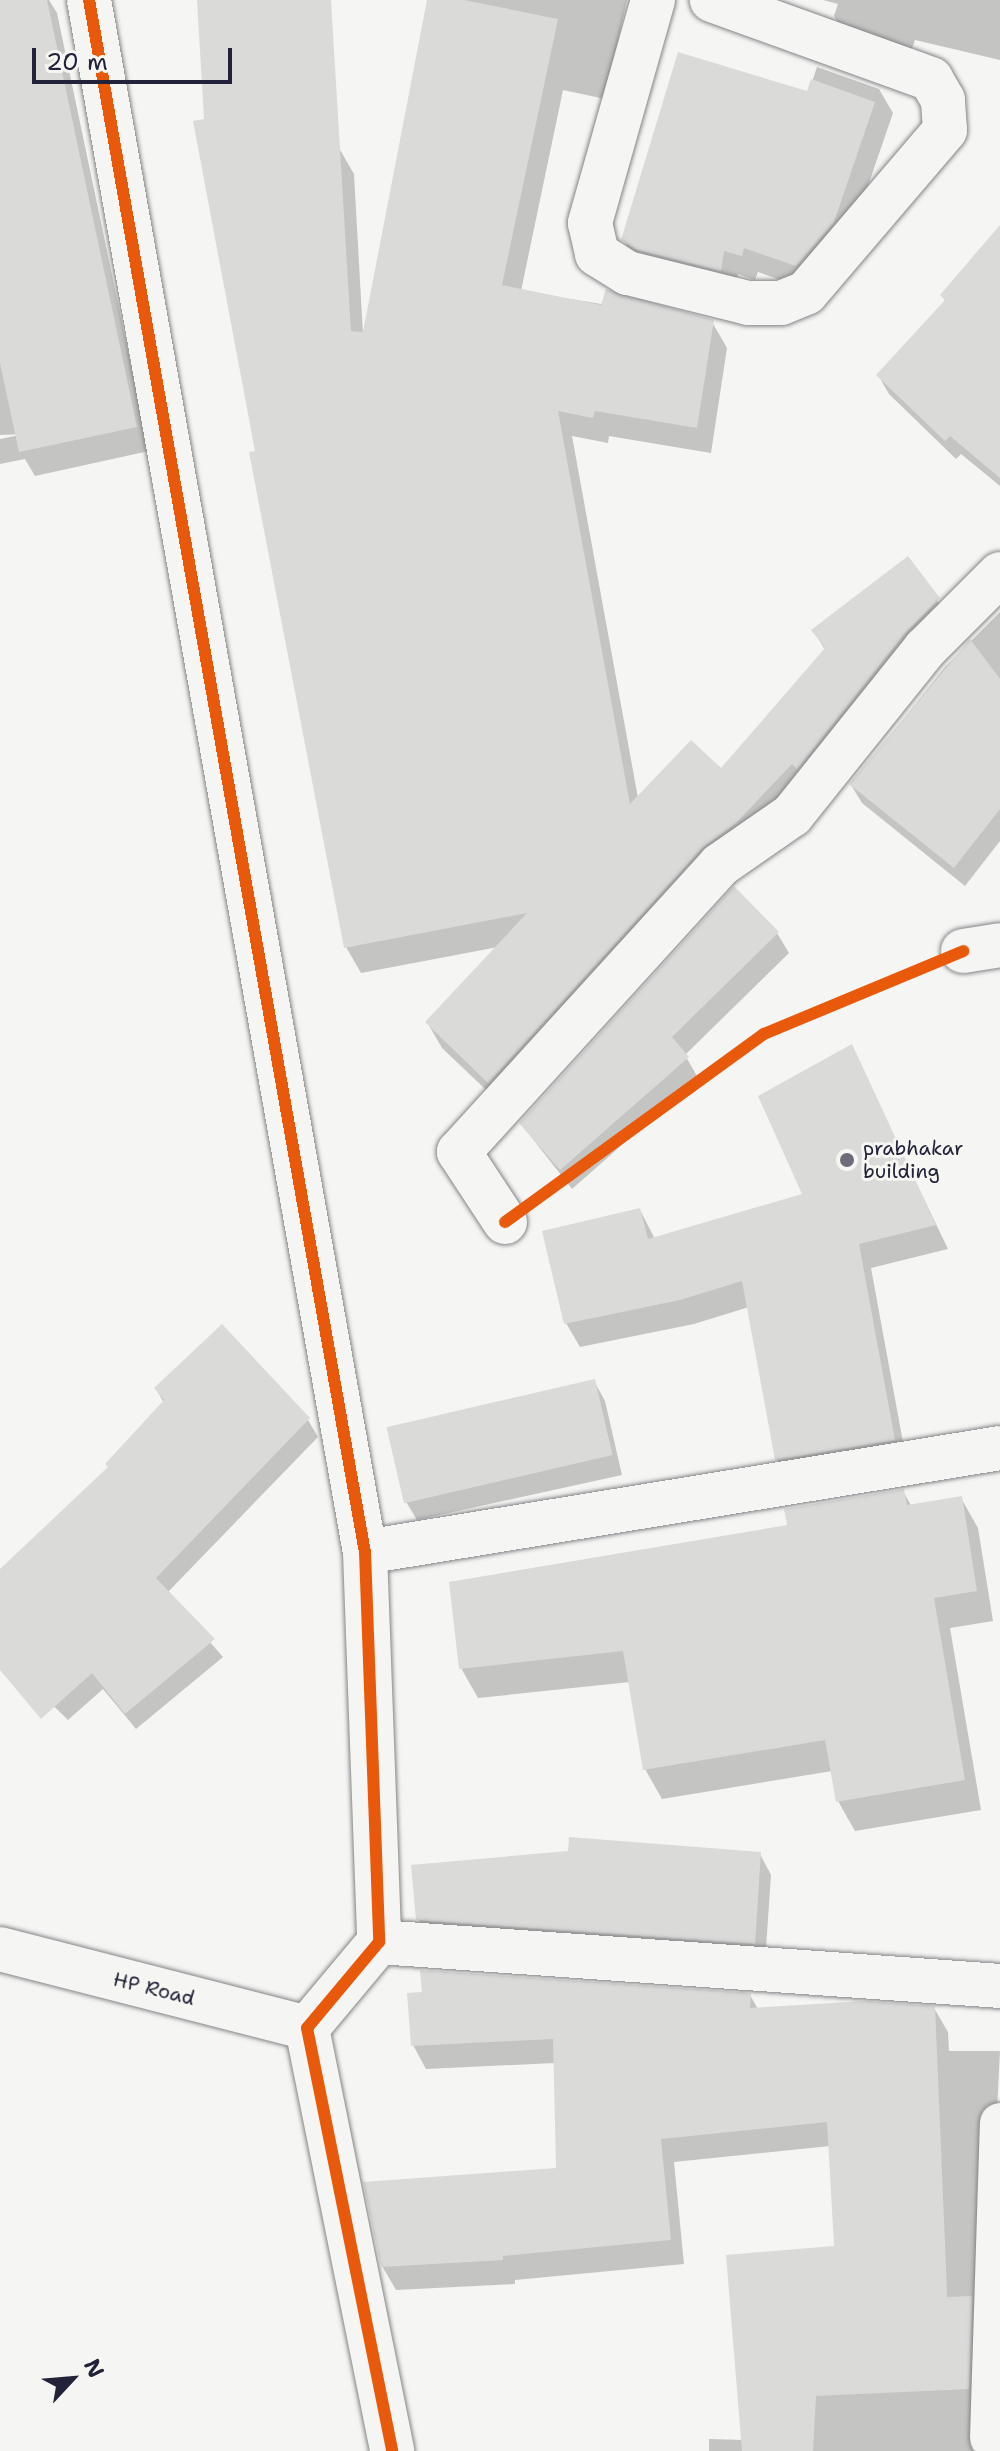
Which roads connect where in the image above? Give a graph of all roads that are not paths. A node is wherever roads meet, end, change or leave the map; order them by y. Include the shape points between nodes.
1 (89, 0) edge
2 (653, 0) edge
3 (712, 0) edge
4 (1000, 574) edge
5 (505, 1222) dead end
6 (1000, 1448) edge
7 (365, 1552) junction
8 (379, 1942) junction
9 (0, 1949) edge
10 (1000, 1986) edge
11 (307, 2028) junction
12 (1000, 2123) edge
13 (990, 2438) dead end
14 (392, 2451) edge

1 - 7 street
2 - 3 street via 590,223 597,254 628,273 748,303 781,303 806,293 945,130 943,100 931,79
4 - 5 street via 925,649 792,815 720,865 459,1152
6 - 7 street
7 - 8 street
8 - 10 street
8 - 11 street
9 - 11 street, HP Road
11 - 14 street
12 - 13 lane

